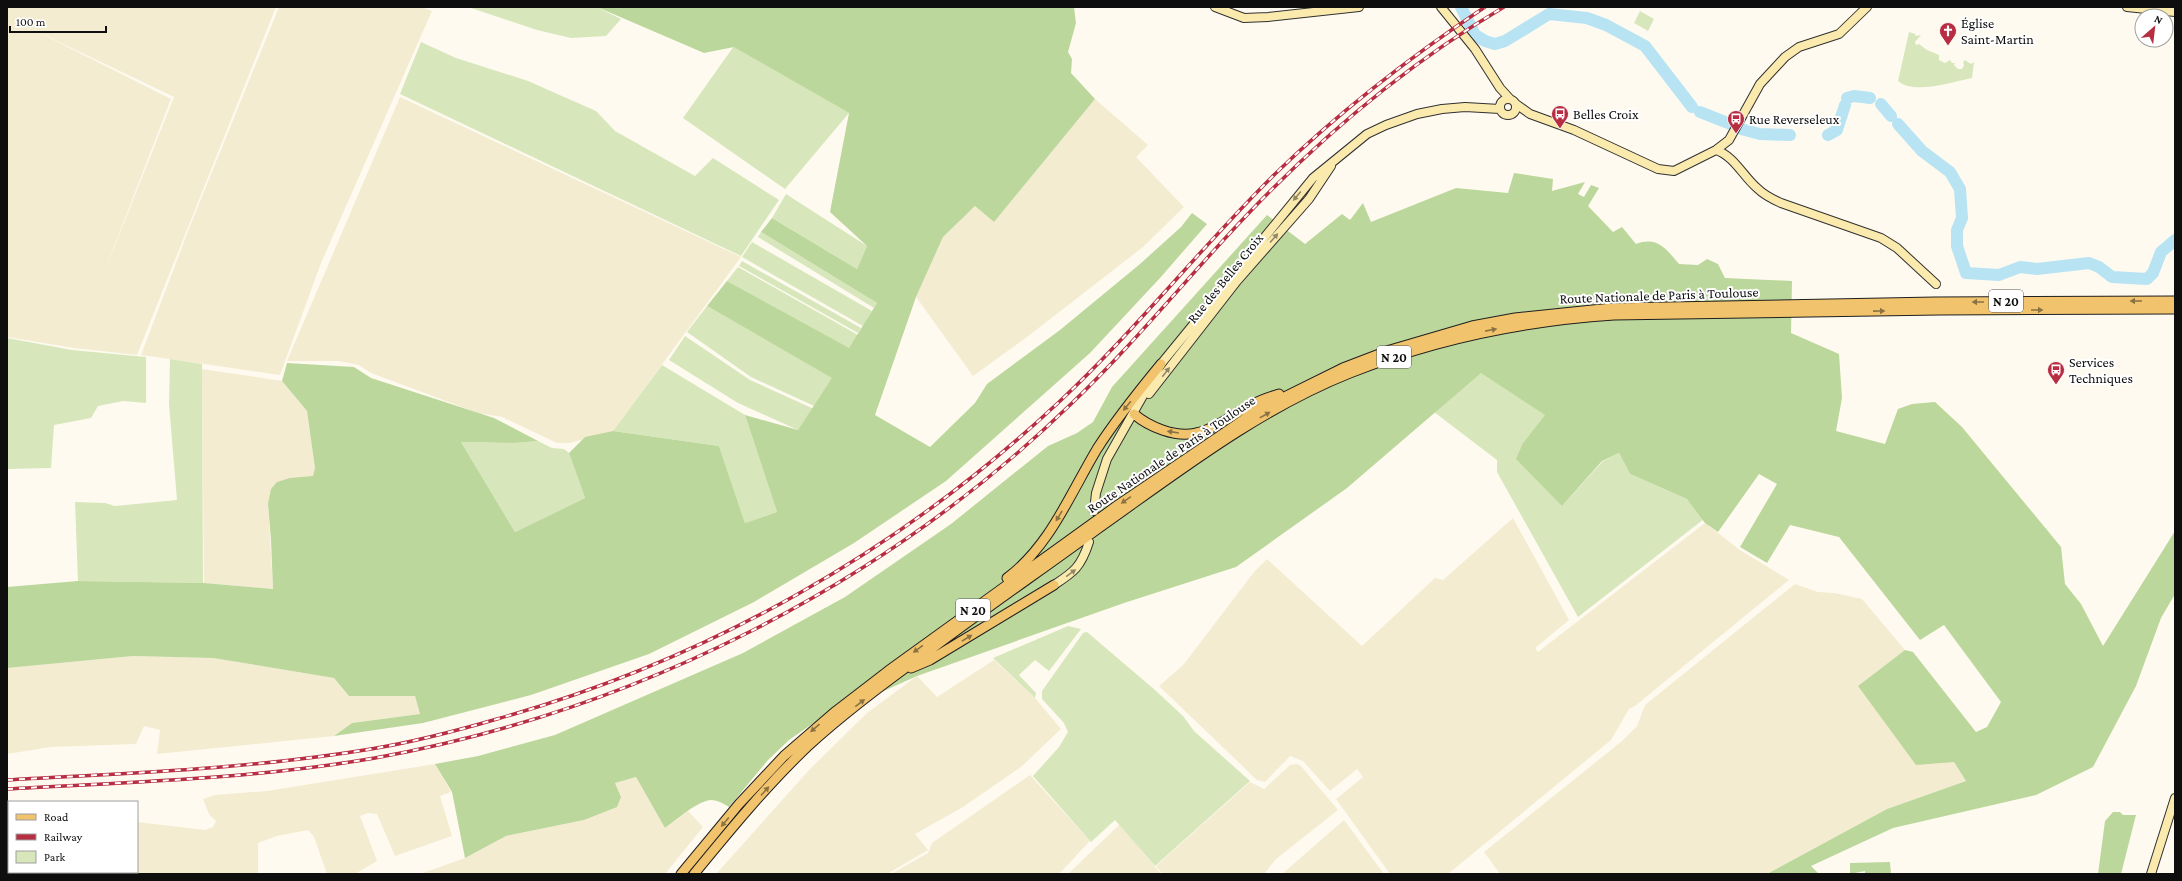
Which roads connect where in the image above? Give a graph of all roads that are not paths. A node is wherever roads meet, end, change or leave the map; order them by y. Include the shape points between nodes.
1 (1215, 7) edge
2 (1359, 7) edge
3 (1441, 7) edge
4 (1867, 7) edge
5 (2127, 7) edge
6 (2175, 12) edge
7 (1507, 103) junction
8 (1514, 114) junction
9 (1530, 114) junction
10 (1716, 150) junction
11 (1316, 180) junction
12 (1936, 284) dead end
13 (2175, 301) edge
14 (2175, 309) edge
15 (1161, 364) junction
16 (1300, 388) junction
17 (1134, 414) junction
18 (1094, 511) dead end
19 (1089, 542) dead end
20 (1054, 585) joint
21 (980, 605) junction
22 (895, 676) junction
23 (2175, 798) edge
24 (681, 874) edge
25 (694, 874) edge
26 (2151, 874) edge

1 - 2 main road via 1244,18 1268,18
3 - 7 main road via 1475,49
4 - 10 main road via 1839,34 1799,47 1785,57 1760,84 1729,140
5 - 6 main road
7 - 8 main road
7 - 8 main road via 1502,113 1507,116
7 - 9 main road
7 - 11 main road, Rue des Belles Croix via 1442,108 1386,125 1367,134 1335,159
8 - 9 main road
9 - 10 main road via 1574,130 1658,169 1668,171 1680,169
10 - 12 main road via 1725,153 1767,196 1881,238 1897,248
11 -> 15 main road, Rue des Belles Croix
17 -> 11 main road, Rue des Belles Croix via 1237,281 1309,199
13 -> 16 main road, Route Nationale de Paris à Toulouse / N 20 via 1935,302 1563,311 1516,318 1429,338 1343,368
22 -> 14 main road, Route Nationale de Paris à Toulouse / N 20 via 1219,442 1301,396 1348,374 1432,345 1516,326 1565,318 1614,315
15 - 17 main road, Rue des Belles Croix
15 -> 21 main road via 1097,449 1048,535 1014,573 993,588
16 -> 17 main road via 1262,400 1210,429 1195,434 1167,431 1144,422
16 -> 21 main road, Route Nationale de Paris à Toulouse / N 20 via 1217,436
17 - 18 main road via 1101,473
20 -> 19 main road via 1076,570
22 -> 20 main road via 930,660
21 -> 24 main road, Route Nationale de Paris à Toulouse / N 20 via 836,711 798,743 739,804
25 -> 22 main road, Route Nationale de Paris à Toulouse / N 20 via 746,811 793,761 841,718
23 - 26 main road

